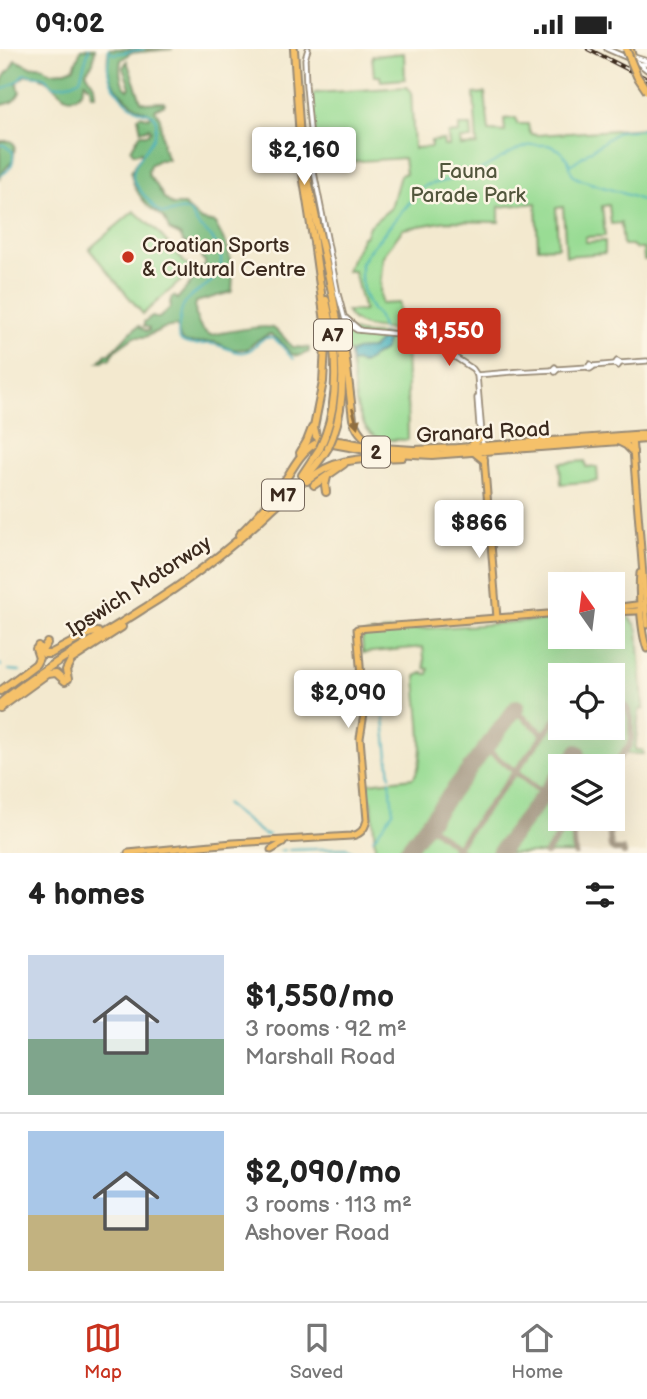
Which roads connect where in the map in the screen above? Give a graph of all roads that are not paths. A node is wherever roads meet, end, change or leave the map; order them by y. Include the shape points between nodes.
1 (296, 49) edge
2 (610, 49) edge
3 (308, 51) edge
4 (313, 53) dead end
5 (633, 54) edge
6 (297, 61) junction
7 (647, 62) edge
8 (647, 70) edge
9 (647, 89) edge
10 (313, 235) junction
11 (331, 289) junction
12 (647, 362) edge
13 (477, 375) junction
14 (478, 389) junction
15 (314, 424) junction
16 (309, 437) junction
17 (480, 437) junction
18 (645, 437) edge
19 (618, 441) junction
20 (324, 442) junction
21 (632, 443) junction
22 (396, 449) junction
23 (483, 449) junction
24 (472, 450) junction
25 (432, 455) junction
26 (398, 457) junction
27 (484, 460) junction
28 (330, 473) junction
29 (285, 483) junction
30 (314, 485) dead end
31 (326, 492) dead end
32 (262, 519) junction
33 (239, 535) junction
34 (643, 606) edge
35 (625, 608) edge
36 (625, 611) edge
37 (633, 611) junction
38 (548, 614) edge
39 (497, 618) junction
40 (127, 620) junction
41 (645, 624) edge
42 (99, 632) junction
43 (47, 643) dead end
44 (647, 649) edge
45 (37, 650) junction
46 (64, 679) junction
47 (57, 684) dead end
48 (0, 691) edge
49 (0, 698) edge
50 (0, 705) edge
51 (330, 838) junction
52 (283, 842) junction
53 (264, 844) junction
54 (220, 845) junction
55 (271, 851) edge
56 (128, 853) edge

1 - 6 highway, Ipswich Motorway / A7
2 - 5 street
3 - 4 street
3 - 13 street via 306,85 314,172 344,317 360,330 430,341
5 - 7 street
5 - 8 street
5 - 9 highway, bridge via 632,66
6 - 10 highway, Ipswich Motorway / A7 via 302,168
6 - 11 highway, Ipswich Motorway / A7 via 308,181
10 - 15 highway via 326,338
10 - 20 highway, Ipswich Motorway / A7 via 334,348 334,400
11 - 20 highway, Ipswich Motorway / A7 via 343,389 340,413
11 -> 22 highway via 356,427 370,442
12 - 13 street
13 - 14 street
14 - 17 street
14 - 23 street
15 - 16 highway
15 - 20 highway via 315,434
16 - 20 highway
16 - 29 highway
17 - 23 street
17 - 24 highway
18 - 21 highway
18 - 21 highway, Granard Road / 2
19 - 21 highway, Granard Road / 2
19 - 21 highway
19 - 23 highway, Granard Road / 2
20 - 22 highway, Granard Road / 2
20 - 25 highway, Granard Road / 2 via 376,452
20 - 29 highway via 305,451
20 - 32 highway, Ipswich Motorway / M7 via 304,479
20 - 33 highway, Ipswich Motorway / M7 via 295,483
21 - 23 highway, Granard Road / 2
21 - 34 main road
22 - 24 highway, Granard Road / 2
23 - 24 highway, Granard Road / 2
23 - 27 main road
24 - 25 highway, Granard Road / 2
24 - 27 highway
25 - 26 highway
26 - 28 highway via 349,463
26 - 32 highway via 347,460 327,467
27 - 39 main road
28 - 30 highway
28 - 31 highway
29 - 33 highway
32 - 40 highway, Ipswich Motorway / M7 via 193,576
33 - 42 highway, Ipswich Motorway / M7 via 178,582
34 - 35 main road
34 - 37 main road
34 - 41 main road
36 - 37 main road
37 - 41 main road
38 - 39 main road
39 - 51 main road via 357,633 367,820 353,836
40 - 46 highway via 71,660
40 - 50 highway, Ipswich Motorway / M7 via 56,662
41 - 44 main road
42 - 45 highway via 90,632 50,655
42 - 49 highway, Ipswich Motorway / M7
43 - 45 highway
45 - 48 highway via 38,663
46 - 47 highway
46 - 50 highway via 45,675
51 - 52 main road
51 - 54 main road
52 - 53 main road
52 - 55 main road
53 - 54 main road
53 - 55 main road
54 - 56 main road

